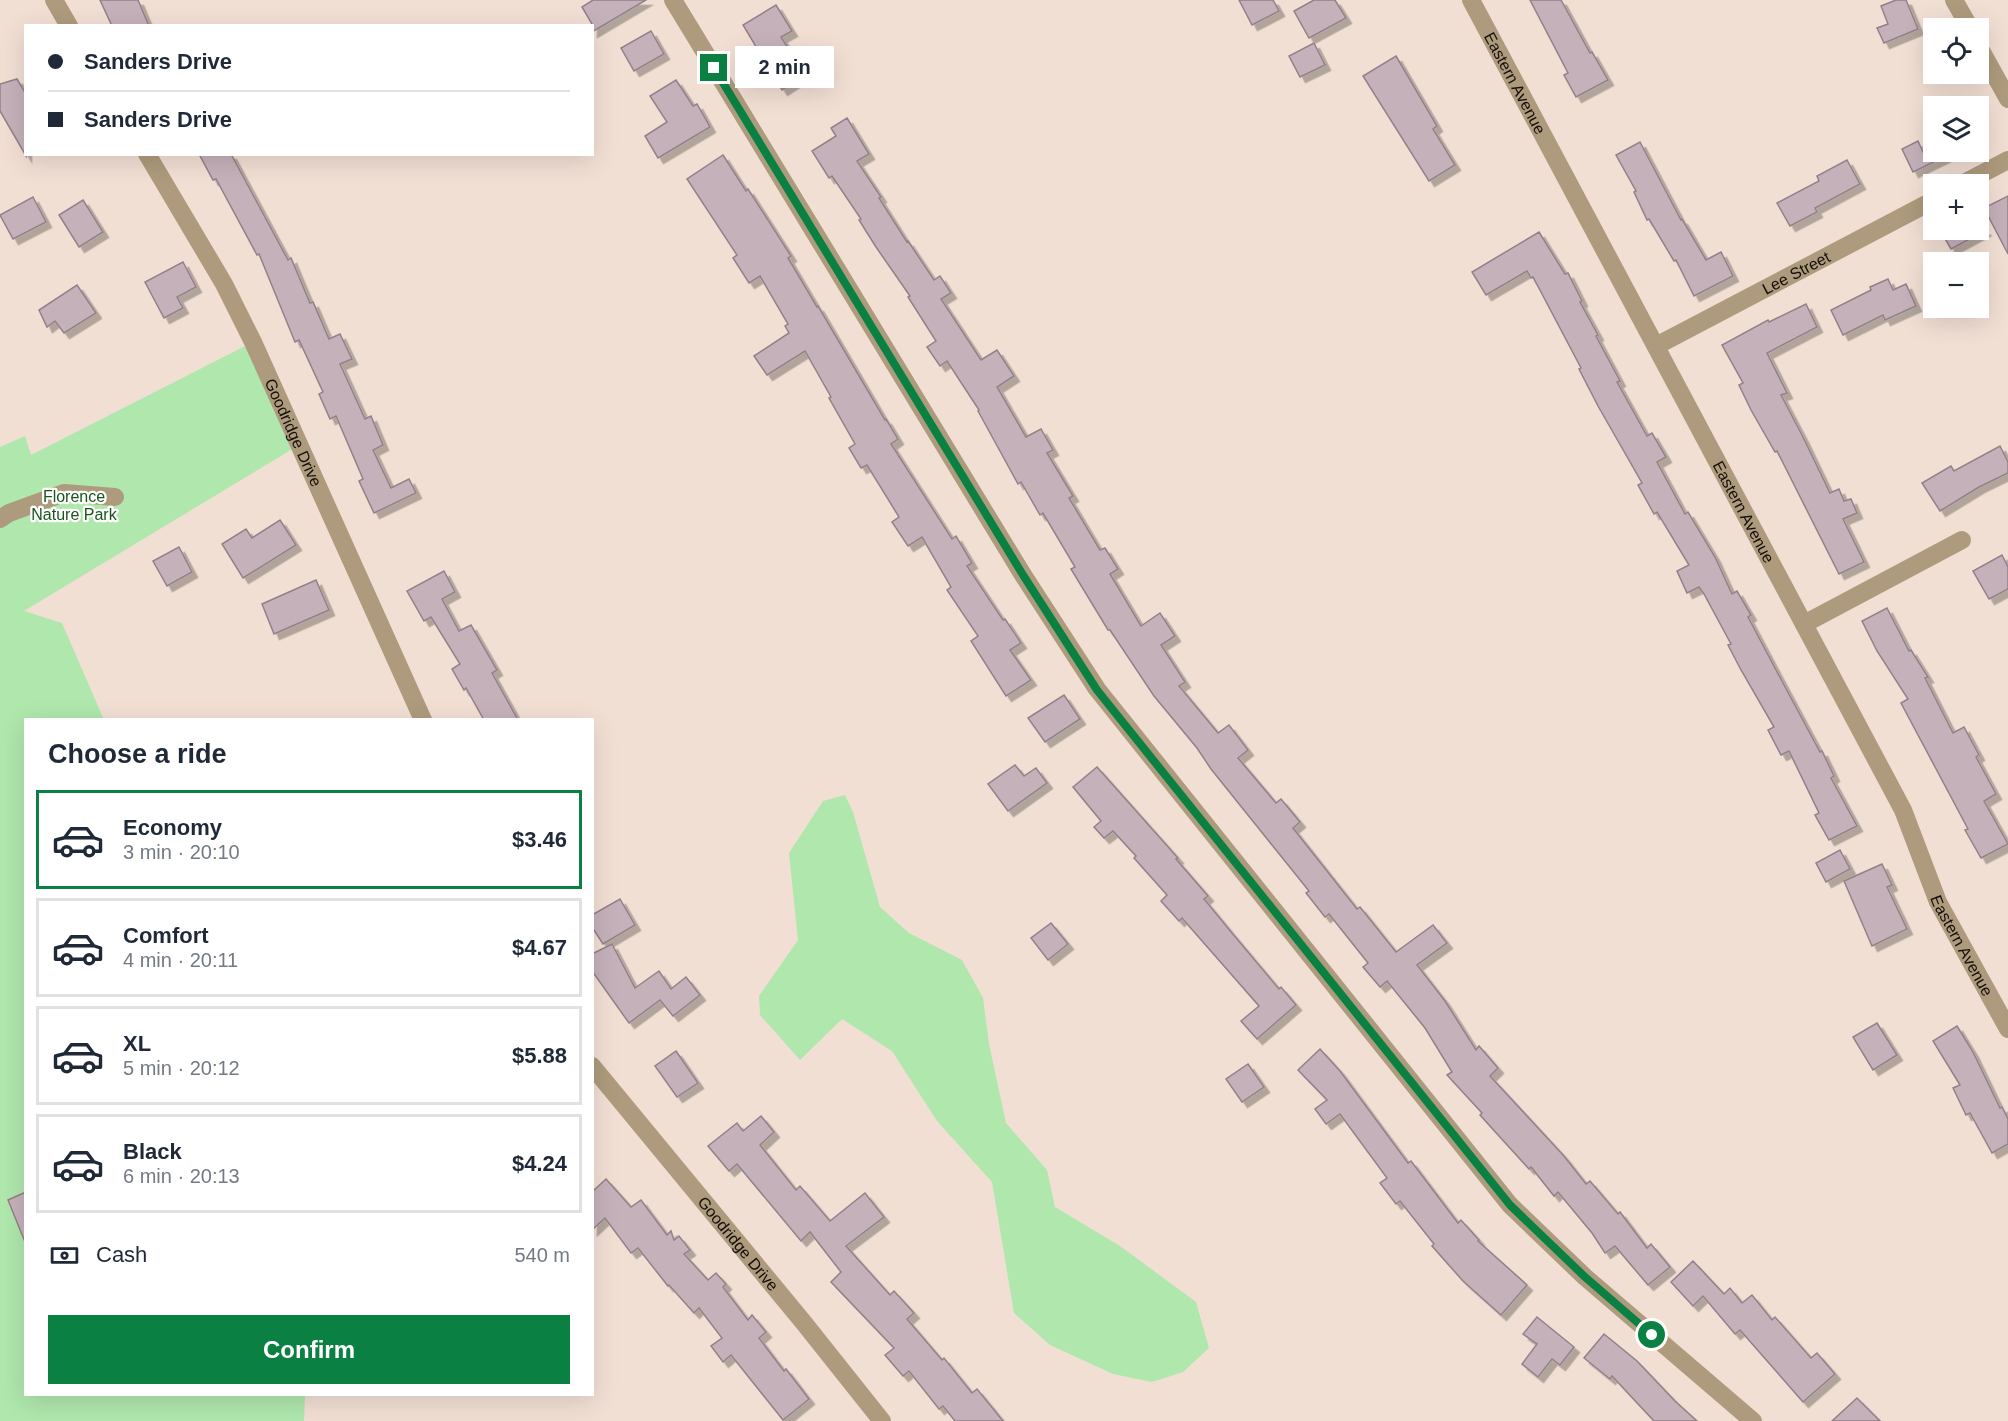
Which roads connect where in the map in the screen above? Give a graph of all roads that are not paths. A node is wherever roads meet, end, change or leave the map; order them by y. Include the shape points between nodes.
1 (54, 0) edge
2 (673, 0) edge
3 (1471, 0) edge
4 (1954, 0) edge
5 (1964, 18) edge
6 (68, 24) edge
7 (1989, 65) edge
8 (2008, 99) edge
9 (148, 156) edge
10 (2008, 160) edge
11 (1981, 174) edge
12 (1923, 206) edge
13 (1656, 346) junction
14 (115, 497) dead end
15 (0, 519) edge
16 (1962, 540) dead end
17 (1804, 624) junction
18 (422, 718) edge
19 (2008, 1029) edge
20 (594, 1068) edge
21 (882, 1421) edge
22 (1753, 1421) edge

1 - 6 street
2 - 22 street via 1097,690 1510,1205 1585,1277
3 - 13 street, Eastern Avenue
4 - 5 street
7 - 8 street
9 - 18 street, Goodridge Drive via 224,284 253,342
10 - 11 street
12 - 13 street, Lee Street
13 - 17 street, Eastern Avenue
14 - 15 street via 64,493
16 - 17 street
17 - 19 street, Eastern Avenue via 1903,810 1938,902
20 - 21 street, Goodridge Drive

